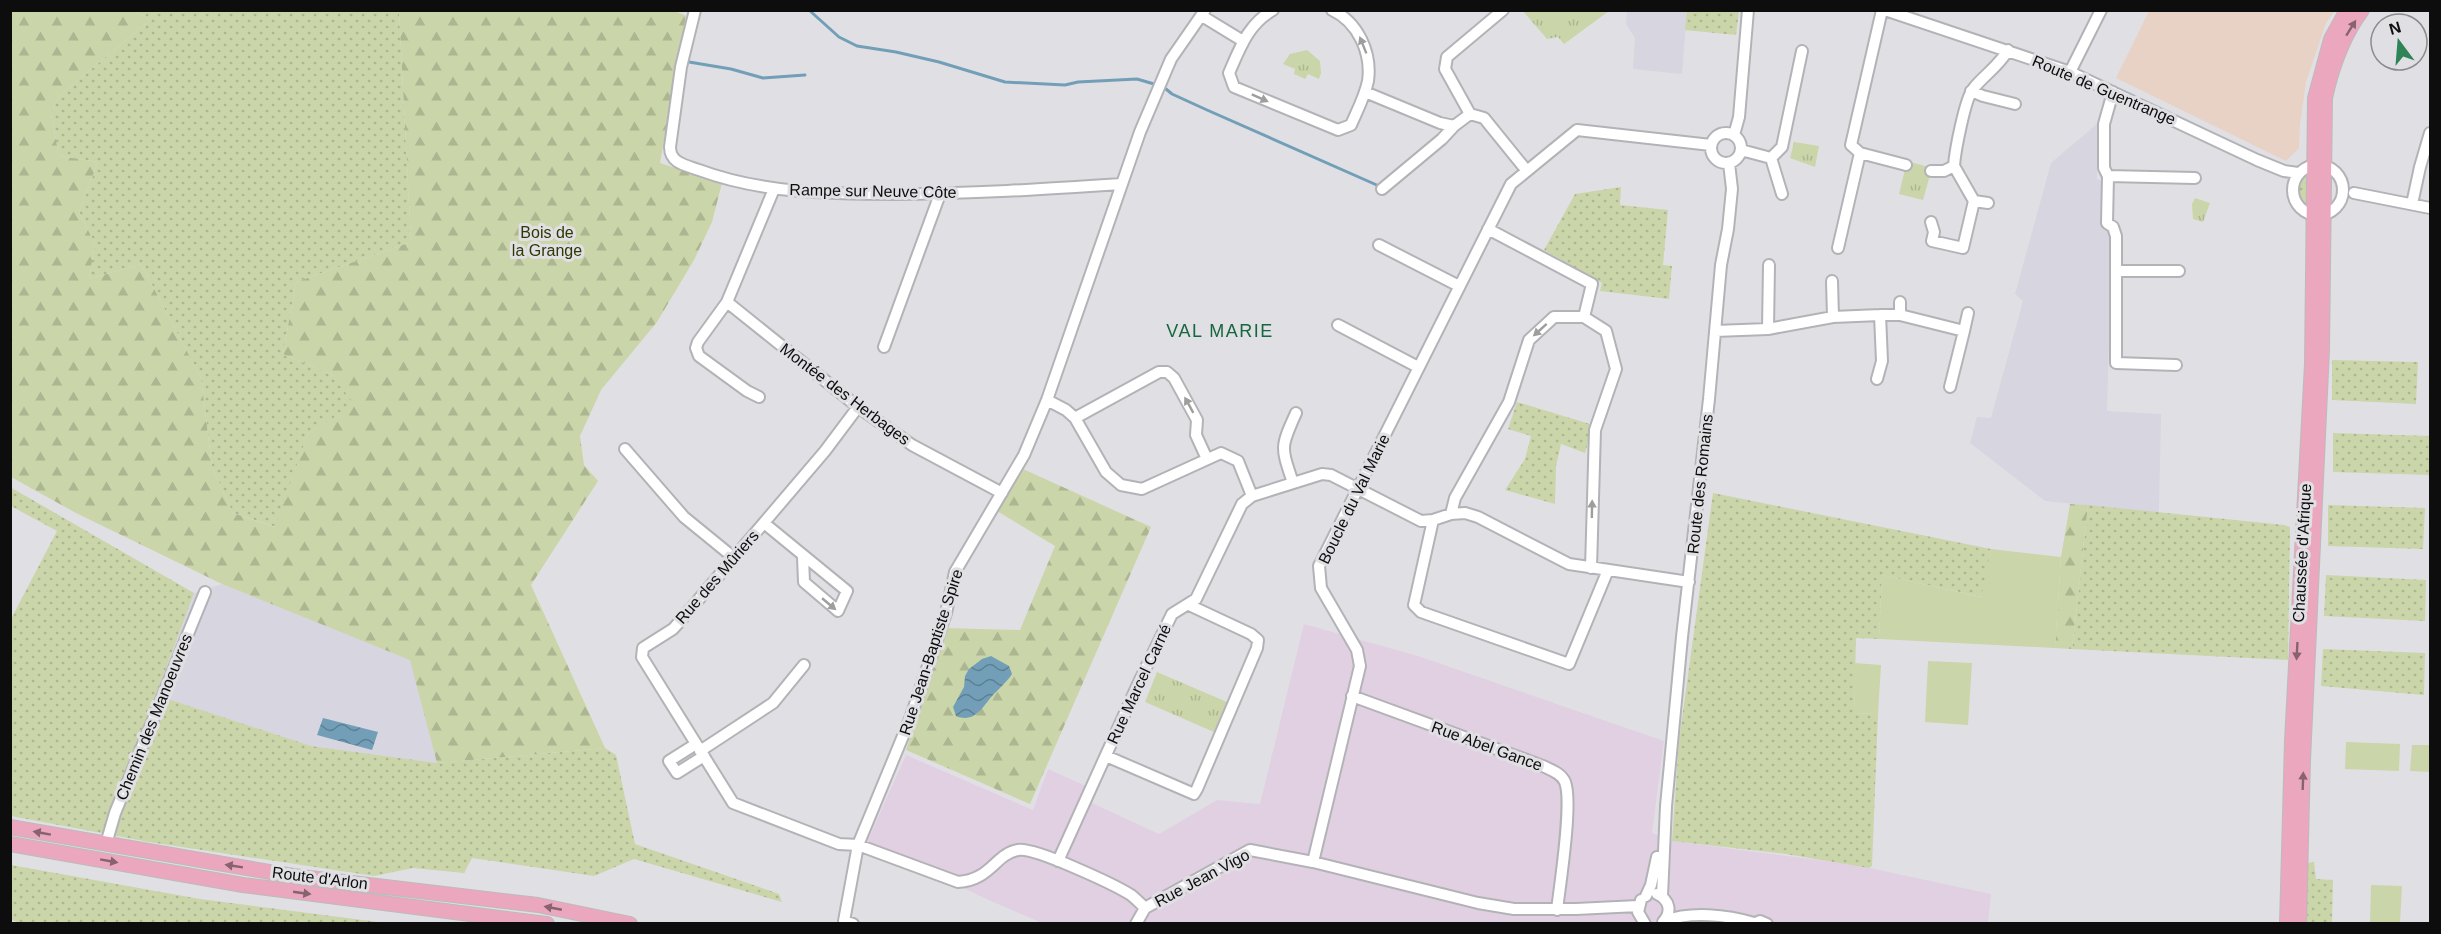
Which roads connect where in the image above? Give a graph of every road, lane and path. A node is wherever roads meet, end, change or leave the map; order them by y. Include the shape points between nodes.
1 (695, 10) edge
2 (1273, 10) edge
3 (1332, 10) edge
4 (1503, 10) edge
5 (1748, 10) edge
6 (2101, 10) edge
7 (2347, 10) edge
8 (2362, 10) edge
9 (1885, 11) edge
10 (1203, 13) edge
11 (1243, 41) junction
12 (2008, 50) junction
13 (1802, 51) dead end
14 (2070, 72) junction
15 (1971, 91) junction
16 (1365, 92) junction
17 (2113, 92) junction
18 (2015, 104) dead end
19 (1470, 114) junction
20 (1454, 126) junction
21 (2430, 134) edge
22 (1734, 135) junction
23 (1711, 145) junction
24 (1741, 150) junction
25 (1860, 153) junction
26 (1771, 158) junction
27 (1729, 163) junction
28 (1906, 165) dead end
29 (2319, 165) junction
30 (1954, 166) junction
31 (1527, 171) junction
32 (1931, 171) dead end
33 (2284, 171) junction
34 (2298, 173) junction
35 (2108, 176) junction
36 (2195, 178) dead end
37 (1122, 184) junction
38 (2293, 184) junction
39 (2344, 185) junction
40 (774, 189) junction
41 (1382, 189) dead end
42 (2354, 193) junction
43 (940, 194) junction
44 (1782, 194) dead end
45 (2342, 200) junction
46 (1974, 201) junction
47 (1988, 202) dead end
48 (2412, 204) junction
49 (2430, 207) edge
50 (2318, 214) junction
51 (1931, 222) dead end
52 (1488, 229) junction
53 (1379, 245) dead end
54 (1838, 248) dead end
55 (1769, 265) dead end
56 (2116, 271) junction
57 (2179, 271) dead end
58 (1832, 281) dead end
59 (1459, 285) junction
60 (728, 302) junction
61 (1900, 302) dead end
62 (1968, 313) dead end
63 (1880, 315) junction
64 (1900, 315) junction
65 (1833, 317) junction
66 (1584, 318) junction
67 (1338, 325) dead end
68 (1768, 329) junction
69 (1715, 331) junction
70 (1964, 331) junction
71 (884, 347) dead end
72 (2176, 365) dead end
73 (1418, 367) junction
74 (1876, 379) dead end
75 (1950, 387) dead end
76 (759, 397) dead end
77 (1047, 400) junction
78 (858, 407) junction
79 (1296, 413) dead end
80 (1075, 418) junction
81 (626, 449) dead end
82 (1207, 459) junction
83 (1293, 483) junction
84 (1359, 489) junction
85 (1002, 493) junction
86 (1252, 496) junction
87 (1451, 514) junction
88 (1433, 520) junction
89 (764, 523) junction
90 (733, 557) junction
91 (803, 557) junction
92 (1592, 568) junction
93 (1608, 570) junction
94 (1689, 582) junction
95 (205, 592) dead end
96 (1189, 605) junction
97 (804, 665) dead end
98 (1352, 696) junction
99 (700, 750) junction
100 (1106, 756) junction
101 (1666, 806) junction
102 (10, 827) edge
103 (10, 844) edge
104 (106, 844) junction
105 (858, 845) junction
106 (1058, 861) junction
107 (1313, 862) junction
108 (1646, 896) junction
109 (1665, 901) junction
110 (1638, 906) junction
111 (1145, 908) junction
112 (1557, 909) junction
113 (1684, 915) junction
114 (1662, 923) edge
115 (1754, 923) edge
116 (547, 924) edge
117 (630, 924) edge
118 (853, 924) edge
119 (1136, 924) edge
120 (1645, 924) edge
121 (1767, 924) edge
122 (2287, 924) edge
123 (2299, 924) edge

1 - 40 street, Rampe sur Neuve Côte via 681,67 670,154 674,160 705,172
2 - 11 street via 1257,22
16 -> 3 street via 1369,71 1362,39 1349,22
4 - 19 street via 1448,57 1445,69
5 - 22 street
6 - 14 street
7 - 29 main road via 2331,39 2315,98
29 -> 8 main road via 2331,73 2342,42
9 - 12 street, Route de Guentrange
9 - 25 street via 1851,145
10 - 11 street
10 - 37 street, Rue Jean-Baptiste Spire via 1171,59
11 -> 16 street via 1229,73 1234,87 1285,110 1338,130 1351,125
12 - 14 street, Route de Guentrange
12 - 15 street
13 - 26 street via 1782,147
14 - 17 street, Route de Guentrange
15 - 18 street
15 - 30 street
16 - 20 street
17 - 33 street, Route de Guentrange
17 - 35 street via 2104,124 2104,168
19 - 20 street
19 - 31 street via 1484,118
20 - 41 street
21 - 48 street
22 - 23 street via 1720,134
22 - 24 street
23 - 27 street via 1715,159
23 - 31 street, Boucle du Val Marie via 1577,130
24 - 26 street
24 - 27 street
25 - 28 street
25 - 54 street
26 - 44 street
27 - 69 street, Route des Romains via 1732,189
29 - 34 street
29 - 39 street via 2333,169
29 - 50 main road, Chaussée d'Afrique
30 - 32 street
30 - 46 street
31 - 52 street, Boucle du Val Marie via 1511,184
33 - 34 street
33 - 38 street
34 - 38 street
35 - 36 street
35 - 56 street via 2107,223 2116,236
37 - 43 street, Rampe sur Neuve Côte
37 - 77 street, Rue Jean-Baptiste Spire
38 - 50 street via 2296,204 2305,212
39 - 42 street
39 - 45 street
40 - 43 street, Rampe sur Neuve Côte
40 - 60 street
42 - 45 street
42 - 48 street
43 - 71 street
45 - 50 street via 2336,208
46 - 47 street
46 - 51 street via 1965,251 1932,241
48 - 49 street
50 -> 122 main road, Chaussée d'Afrique
123 -> 50 main road, Chaussée d'Afrique via 2320,405
52 - 59 street, Boucle du Val Marie
52 - 66 street via 1592,284
53 - 59 street
55 - 68 street
56 - 57 street
56 - 72 street via 2116,363
58 - 65 street
59 - 73 street, Boucle du Val Marie
60 - 76 street via 696,348 699,356
60 - 78 street, Montée des Herbages
61 - 64 street
62 - 70 street
63 - 64 street
63 - 65 street
63 - 74 street via 1882,361
64 - 70 street
65 - 68 street
66 -> 87 street via 1554,317 1529,340 1509,402 1455,498
92 -> 66 street via 1595,430 1616,369 1606,331
67 - 73 street
68 - 69 street
69 - 94 street, Route des Romains
70 - 75 street
73 - 84 street, Boucle du Val Marie
77 - 80 street
77 - 85 street, Rue Jean-Baptiste Spire via 1024,455
78 - 85 street, Montée des Herbages via 912,445
78 - 89 street, Rue des Mûriers
79 - 83 street via 1283,441
80 - 82 street via 1106,472 1120,485 1142,489
82 -> 80 street via 1196,435 1197,420 1167,372 1159,372
81 - 90 street via 684,517
82 - 86 street via 1221,453 1238,461
83 - 84 street via 1322,474
83 - 86 street
84 - 88 street via 1421,521
84 - 98 street, Boucle du Val Marie via 1319,566 1321,588 1357,650 1360,666
85 - 105 street, Rue Jean-Baptiste Spire via 955,572 946,613 910,719
86 - 96 street, Rue Marcel Carné via 1242,504 1196,599
87 - 88 street
87 - 92 street via 1478,517 1569,564
88 - 93 street via 1414,605 1421,612 1569,664
89 - 90 street, Rue des Mûriers
89 - 91 street, Rue des Mûriers
90 - 99 street, Rue des Mûriers via 673,629 641,653
91 -> 91 street, Rue des Mûriers via 804,582 838,611 847,591
92 - 93 street
93 - 94 street
94 - 101 street, Route des Romains
95 - 104 street, Chemin des Manoeuvres
96 - 100 street, Rue Marcel Carné via 1172,614
96 - 100 street via 1258,640 1197,789 1194,794
97 - 99 street via 773,703
98 - 107 street, Boucle du Val Marie
98 - 112 street, Rue Abel Gance via 1560,775 1568,801
99 - 105 street, Rue des Mûriers via 733,803 839,844
100 - 106 street, Rue Marcel Carné
101 - 108 street, Route des Romains via 1656,866
101 - 109 street, Route des Romains
104 -> 102 main road, Route d'Arlon
103 -> 116 main road, Route d'Arlon via 243,885
117 -> 104 main road, Route d'Arlon via 538,905 293,876
105 - 106 street, Rue des Mûriers via 958,882 982,876 1005,856 1019,850
105 - 118 street, Rue Jean-Baptiste Spire via 844,921
106 - 111 street via 1131,896
107 - 111 street, Rue Jean Vigo via 1250,849
107 - 112 street via 1478,903 1514,909
108 - 109 street via 1656,894
108 - 110 street, Route des Romains
109 - 113 street
109 - 114 street, Route des Romains via 1668,916
110 - 112 street
110 - 120 street
111 - 119 street, Rue Jean Vigo
113 - 114 street
113 - 115 street
115 - 121 street

